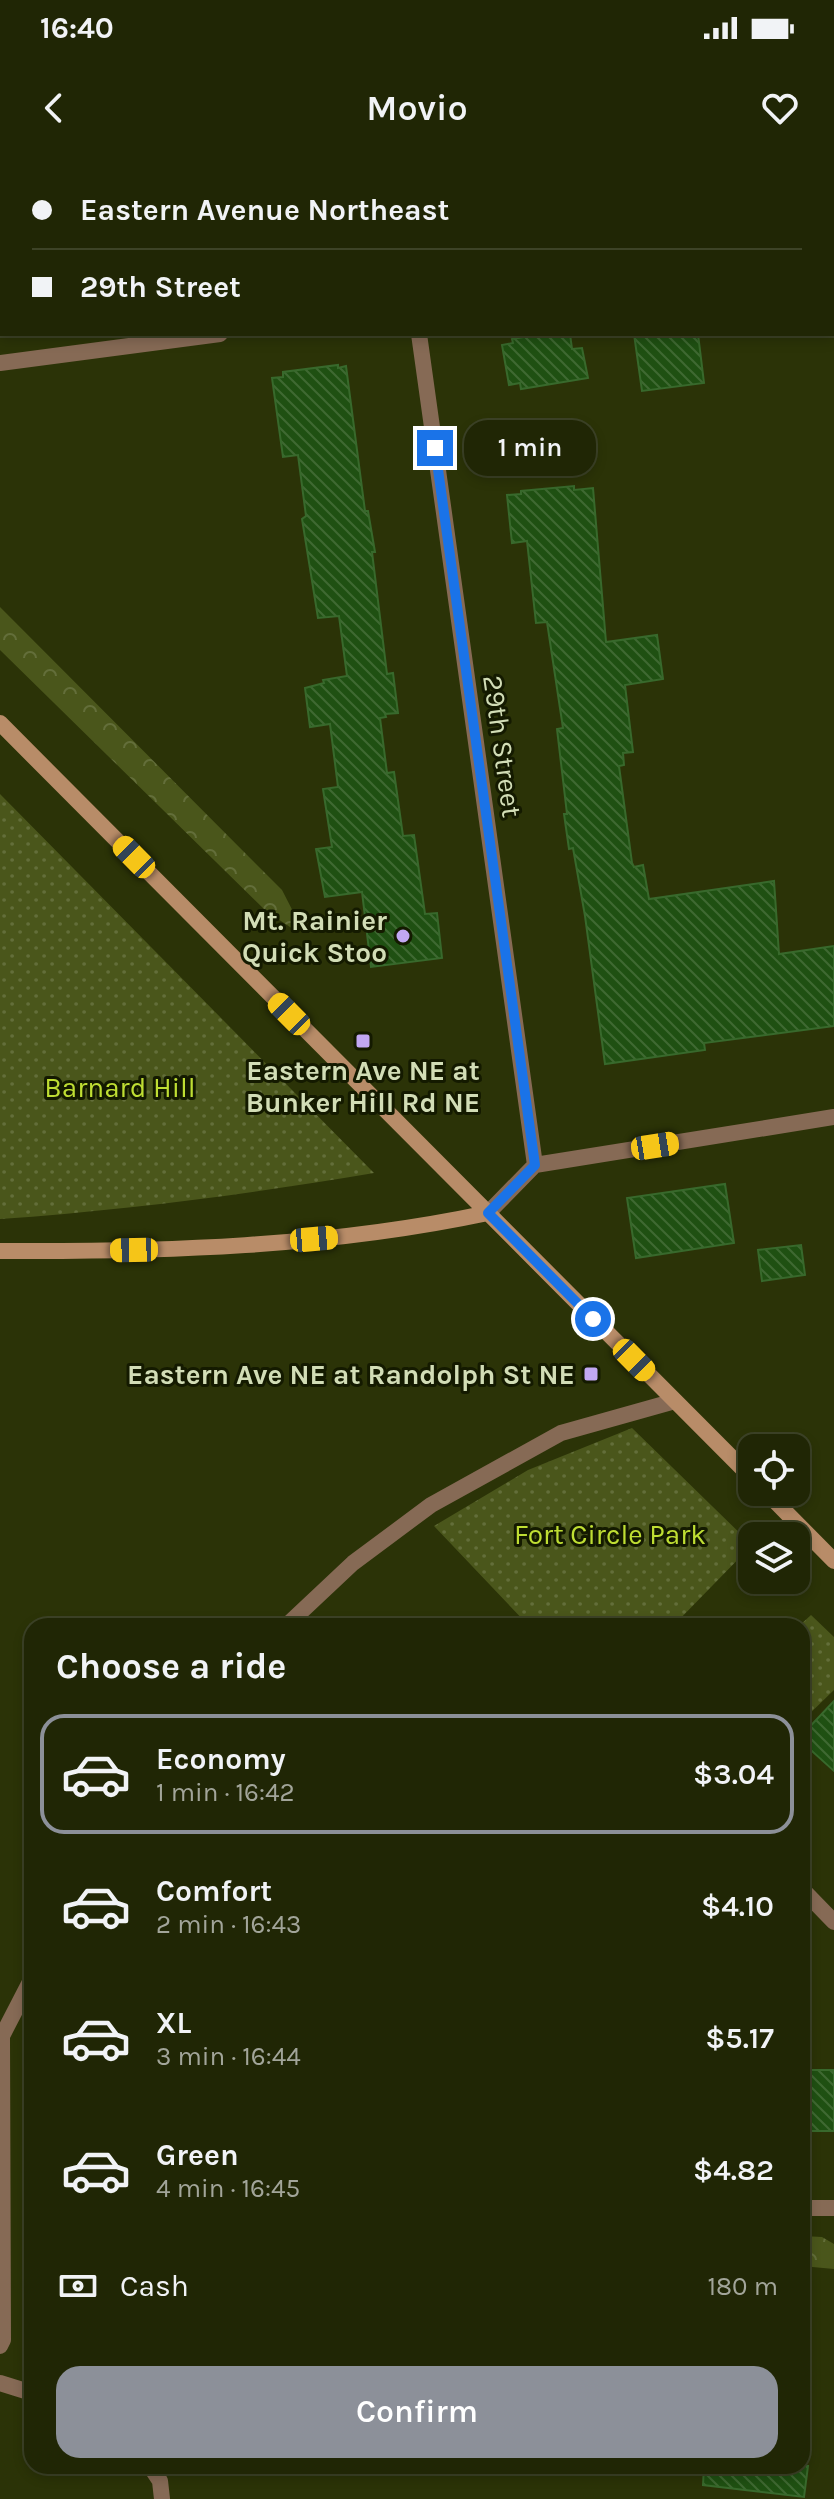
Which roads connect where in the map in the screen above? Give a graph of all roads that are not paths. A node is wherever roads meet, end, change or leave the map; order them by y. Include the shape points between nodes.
1 (205, 336) edge
2 (419, 336) edge
3 (0, 363) edge
4 (0, 723) edge
5 (834, 1117) edge
6 (535, 1165) junction
7 (488, 1213) junction
8 (0, 1251) edge
9 (675, 1401) junction
10 (738, 1464) edge
11 (780, 1506) edge
12 (834, 1561) edge
13 (295, 1618) edge
14 (810, 1897) edge
15 (834, 1922) edge
16 (24, 1993) edge
17 (810, 2208) edge
18 (834, 2208) edge
19 (0, 2346) edge
20 (0, 2383) edge
21 (24, 2390) edge
22 (155, 2474) edge
23 (162, 2499) edge

1 - 3 street
2 - 6 street, 29th Street
4 - 7 main road
5 - 6 street
6 - 7 street
7 - 8 main road via 412,1229 265,1243
7 - 9 main road
9 - 10 main road
9 - 13 street via 561,1433 431,1505 353,1563
11 - 12 main road
14 - 15 street
16 - 19 street via 2,2036
17 - 18 street
20 - 21 street
22 - 23 street

